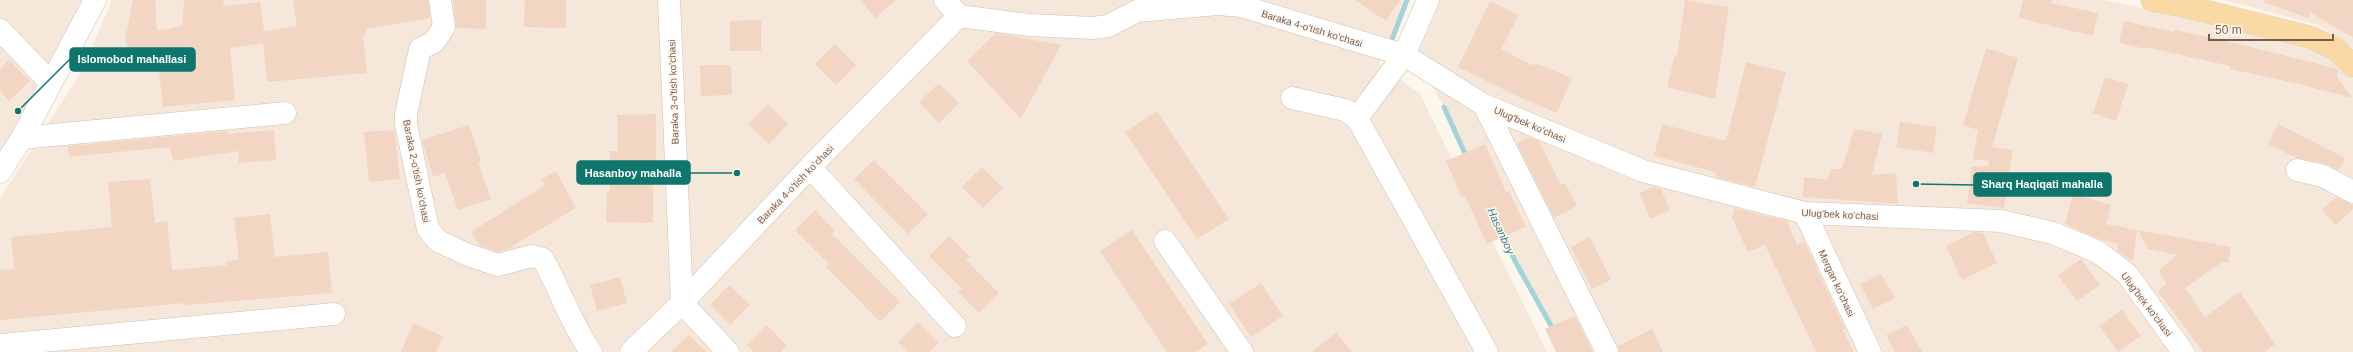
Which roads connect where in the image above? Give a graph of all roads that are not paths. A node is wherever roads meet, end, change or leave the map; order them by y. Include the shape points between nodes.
1 (96, 0) edge
2 (440, 0) edge
3 (669, 0) edge
4 (945, 0) edge
5 (1428, 0) edge
6 (2152, 0) edge
7 (1137, 5) edge
8 (959, 16) junction
9 (0, 30) edge
10 (1404, 55) junction
11 (2353, 66) edge
12 (51, 83) junction
13 (1292, 98) dead end
14 (1484, 105) junction
15 (285, 113) dead end
16 (1357, 118) junction
17 (22, 138) junction
18 (810, 167) junction
19 (2297, 170) dead end
20 (0, 172) edge
21 (2353, 192) edge
22 (1804, 213) junction
23 (1165, 241) dead end
24 (682, 303) junction
25 (334, 314) dead end
26 (955, 326) dead end
27 (0, 345) edge
28 (591, 352) edge
29 (631, 352) edge
30 (728, 352) edge
31 (1242, 352) edge
32 (1487, 352) edge
33 (1607, 352) edge
34 (1870, 352) edge
35 (2183, 352) edge

1 - 12 street
2 - 28 street, Baraka 2-o'tish ko'chasi via 444,27 434,42 420,49 406,114 428,229 438,240 466,254 498,265 530,256 542,259 556,282 579,334
3 - 24 street, Baraka 3-o'tish ko'chasi
4 - 8 street
5 - 10 street
6 - 11 main road via 2310,37 2336,49
7 - 8 street, Baraka 4-o'tish ko'chasi via 1108,26 1092,28
7 - 10 street, Baraka 4-o'tish ko'chasi via 1241,6
8 - 18 street, Baraka 4-o'tish ko'chasi
9 - 12 street
10 - 14 street, Ulug'bek ko'chasi
10 - 16 street
12 - 17 street
13 - 16 street via 1345,110
14 - 22 street, Ulug'bek ko'chasi via 1643,171
14 - 33 street
15 - 17 street
16 - 32 street
17 - 20 street
18 - 24 street, Baraka 4-o'tish ko'chasi
18 - 26 street
19 - 21 street via 2323,176
22 - 34 street, Mergan ko'chasi
22 - 35 street, Ulug'bek ko'chasi via 2000,221 2053,233 2098,252 2127,274
23 - 31 street
24 - 29 street, Baraka 4-o'tish ko'chasi
24 - 30 street
25 - 27 street

